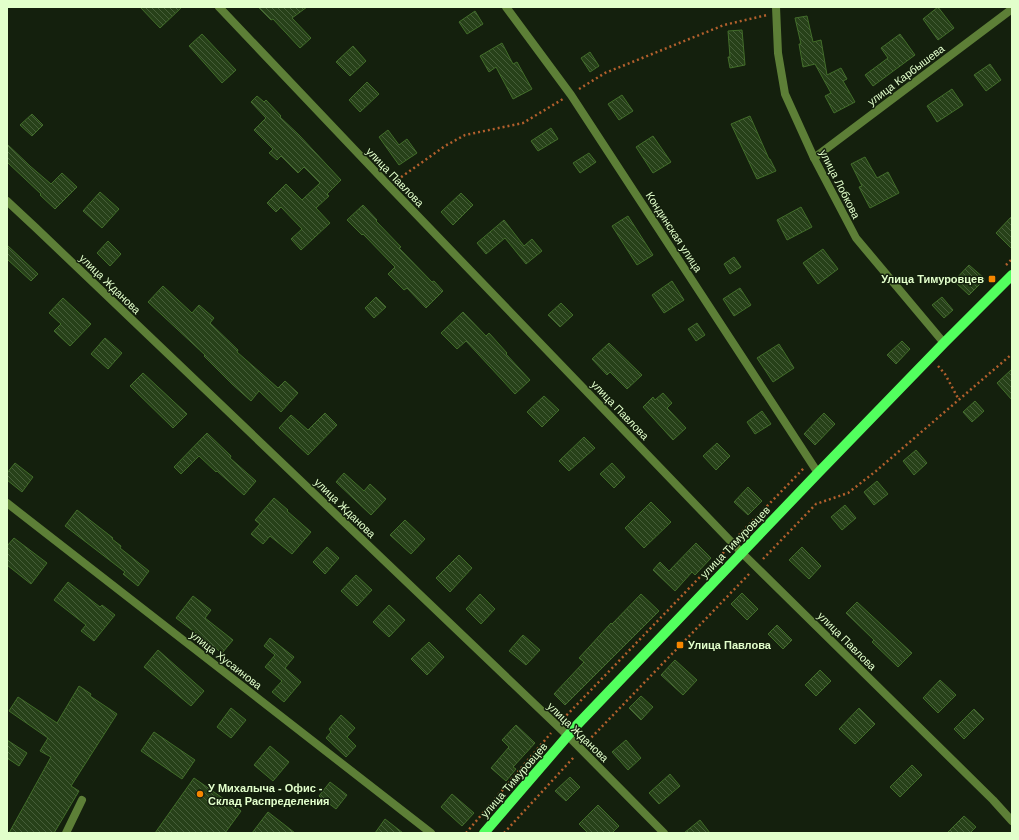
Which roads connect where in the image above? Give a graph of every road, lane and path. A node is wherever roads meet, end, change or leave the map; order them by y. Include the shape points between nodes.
1 (219, 7) edge
2 (506, 7) edge
3 (776, 7) edge
4 (1012, 9) edge
5 (814, 158) junction
6 (7, 202) edge
7 (1012, 275) edge
8 (944, 343) junction
9 (1012, 354) edge
10 (930, 357) junction
11 (959, 400) junction
12 (818, 473) junction
13 (7, 504) edge
14 (742, 553) junction
15 (756, 566) junction
16 (568, 736) junction
17 (581, 749) junction
18 (82, 800) dead end
19 (1012, 821) edge
20 (66, 833) edge
21 (431, 833) edge
22 (484, 833) edge
23 (504, 833) edge
24 (664, 833) edge

1 - 14 street, улица Павлова
2 - 12 street, Кондинская улица via 571,94
3 - 5 street, улица Лобкова via 778,53 785,94
4 - 5 street, улица Карбышева
5 - 8 street, улица Лобкова via 856,238
6 - 16 street, улица Жданова
7 - 8 main road, улица Тимуровцев
8 - 10 main road, улица Тимуровцев
9 - 11 path
10 - 11 path via 945,374
10 - 12 main road, улица Тимуровцев
11 - 15 path via 848,493 816,504
12 - 14 main road, улица Тимуровцев
13 - 21 street, улица Хусаинова
14 - 15 street, улица Павлова
14 - 16 main road, улица Тимуровцев
15 - 17 path
15 - 19 street, улица Павлова
16 - 17 street, улица Жданова
16 - 22 main road, улица Тимуровцев
17 - 23 path
17 - 24 street, улица Жданова
18 - 20 street

